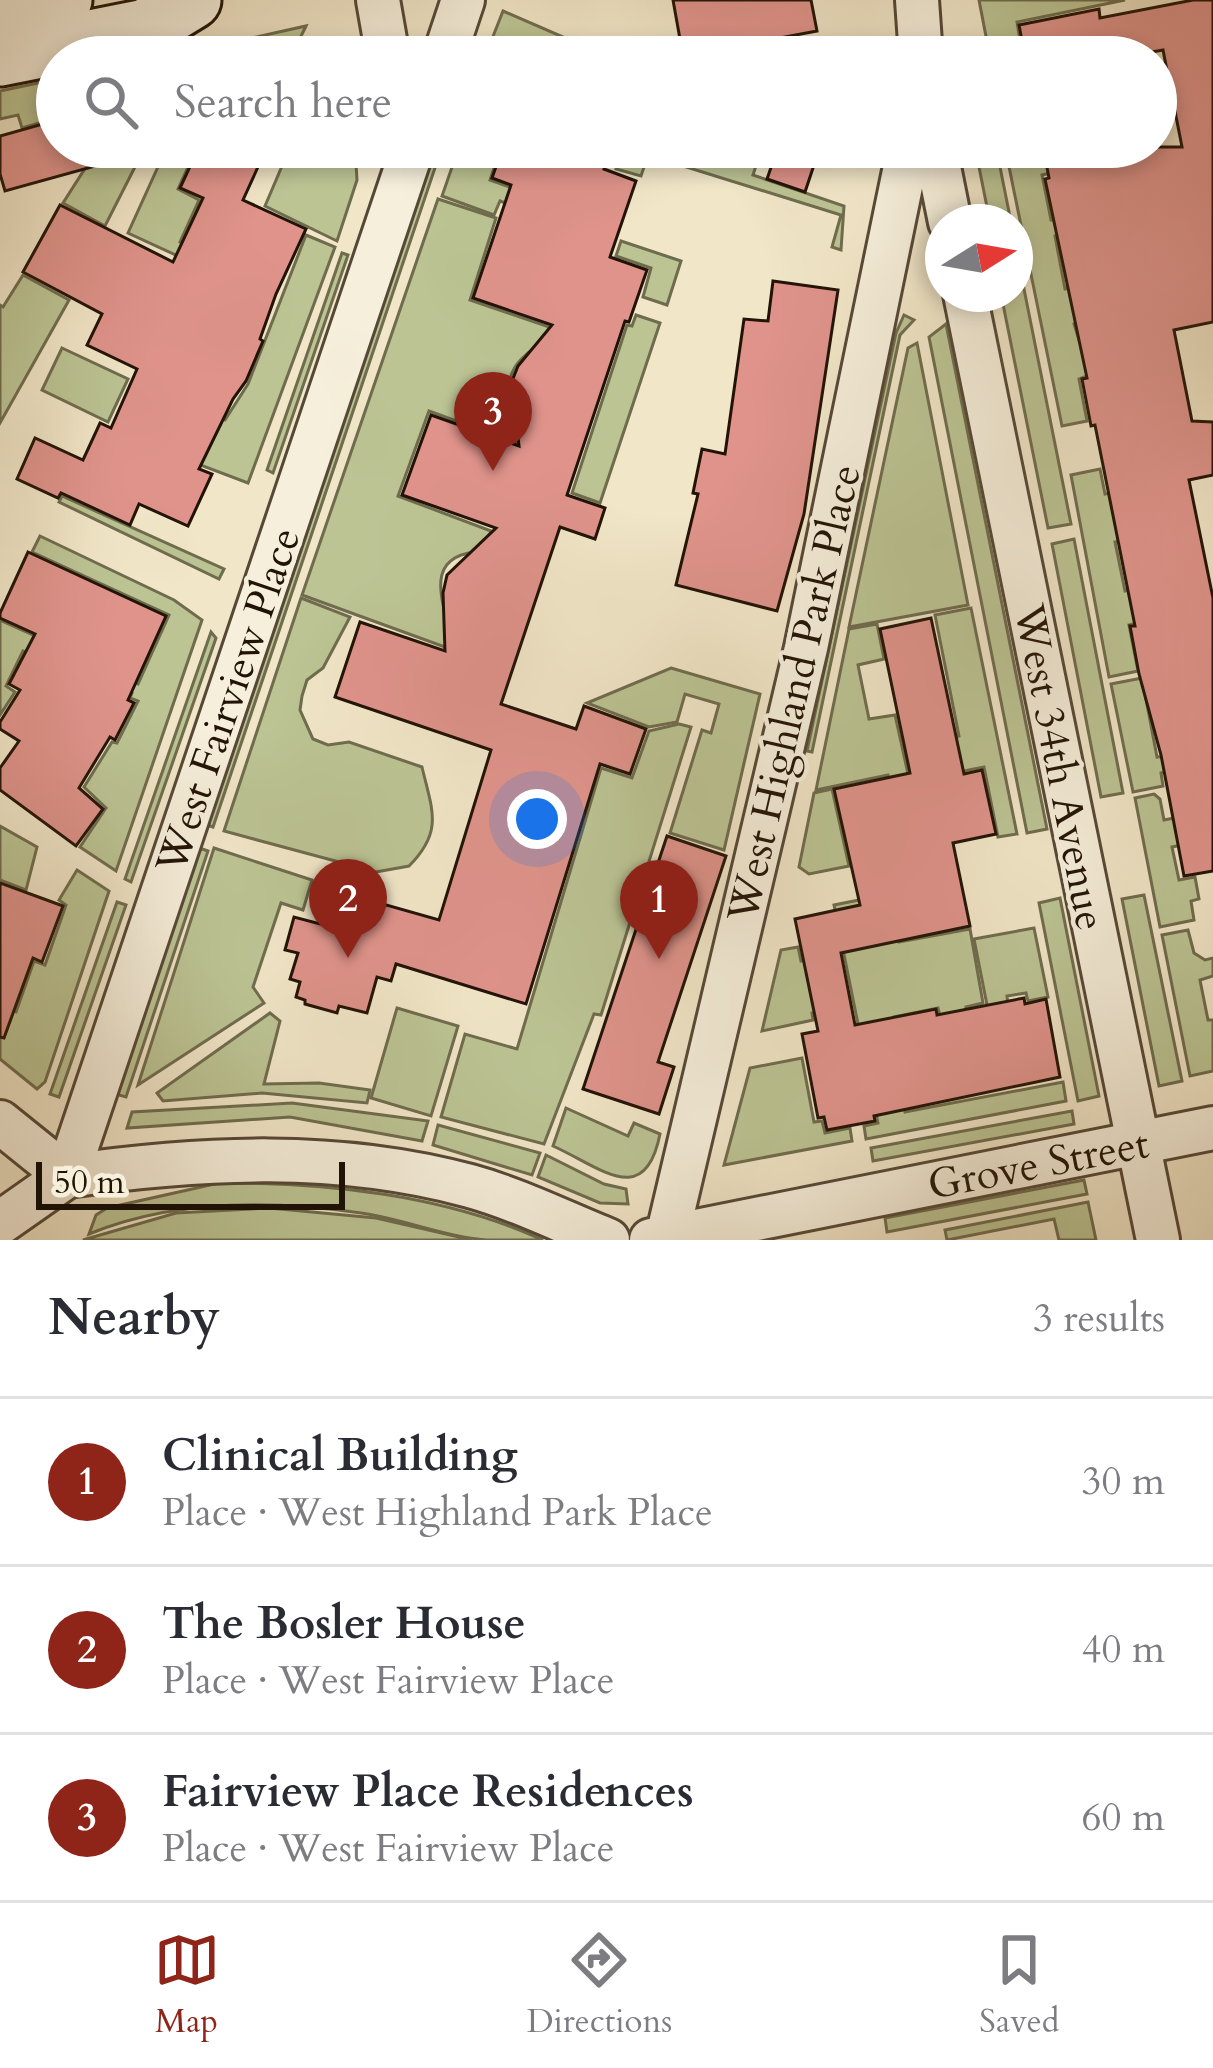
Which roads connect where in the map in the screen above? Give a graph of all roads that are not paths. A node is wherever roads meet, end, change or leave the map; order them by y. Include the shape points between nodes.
1 (63, 0) edge
2 (192, 0) edge
3 (377, 0) edge
4 (463, 0) edge
5 (916, 0) edge
6 (0, 12) edge
7 (106, 36) edge
8 (384, 36) edge
9 (450, 36) edge
10 (919, 36) edge
11 (36, 50) edge
12 (0, 57) edge
13 (403, 168) edge
14 (906, 168) edge
15 (939, 168) edge
16 (946, 204) edge
17 (969, 312) edge
18 (0, 1122) edge
19 (1213, 1128) edge
20 (1138, 1143) junction
21 (67, 1176) junction
22 (0, 1223) edge
23 (659, 1238) edge
24 (608, 1240) edge
25 (1158, 1240) edge

1 - 6 main road
2 - 7 main road via 146,28
3 - 8 street
4 - 9 street
5 - 10 street
11 - 12 main road
13 - 21 street, West Fairview Place
14 - 23 street, West Highland Park Place via 806,649
15 - 16 street
17 - 20 street, West 34th Avenue
18 - 21 street
19 - 20 street, Grove Street
20 - 23 street, Grove Street
20 - 25 street, West 34th Avenue
21 - 22 street
21 - 24 street via 166,1162 374,1167 472,1187

